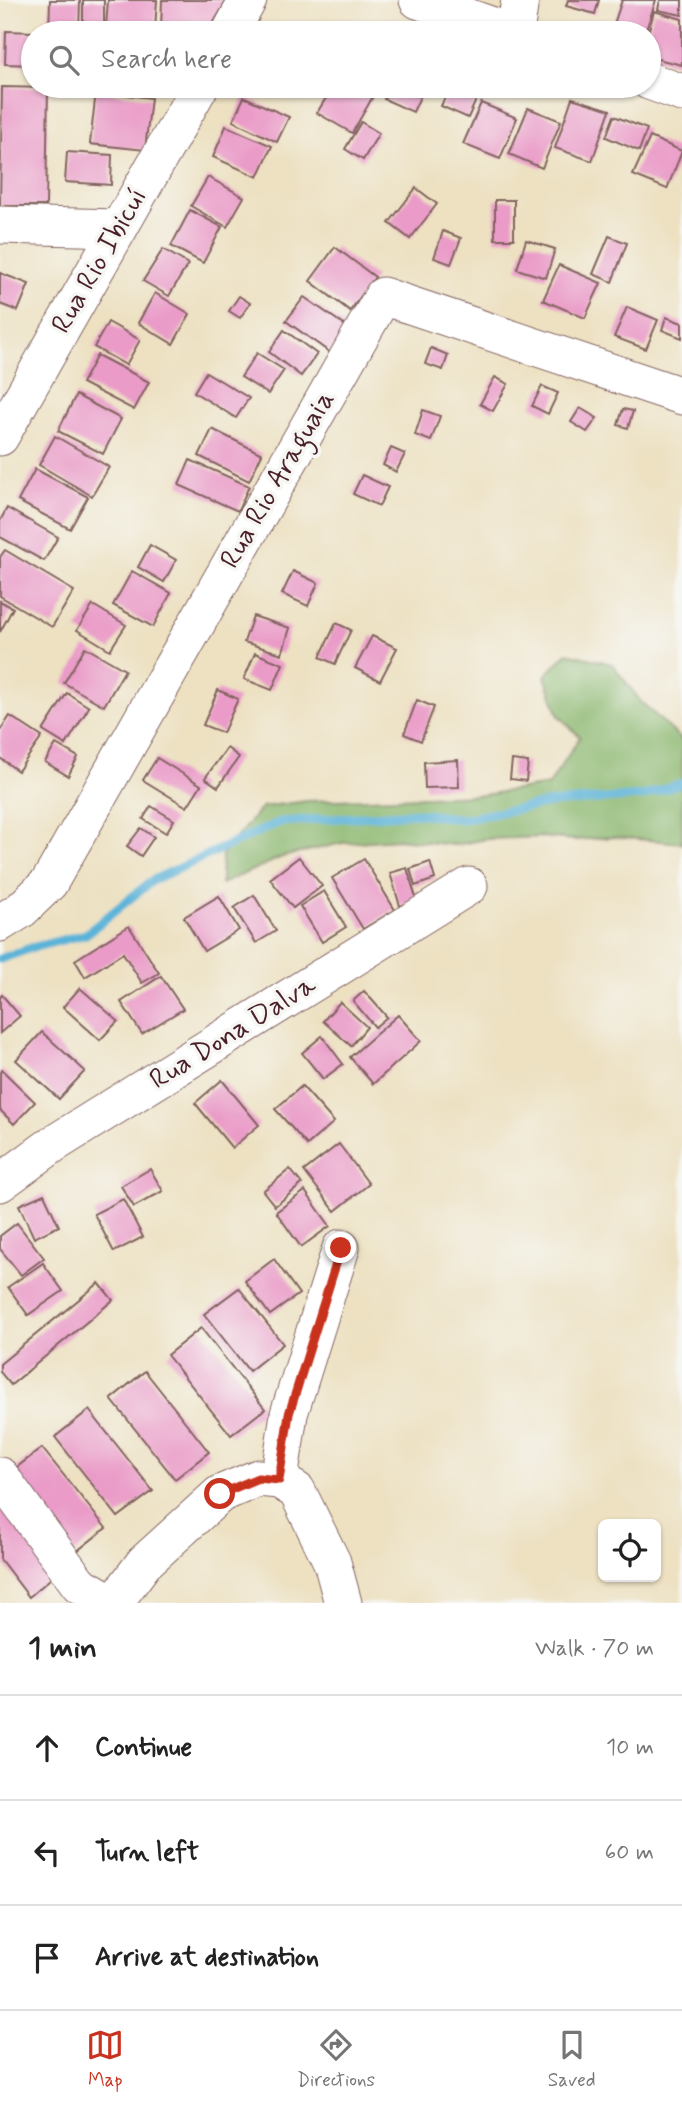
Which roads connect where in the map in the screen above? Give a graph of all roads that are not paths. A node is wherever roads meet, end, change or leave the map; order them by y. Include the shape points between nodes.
1 (248, 0) edge
2 (418, 0) edge
3 (520, 0) edge
4 (236, 21) edge
5 (479, 21) edge
6 (516, 21) edge
7 (661, 85) edge
8 (682, 93) edge
9 (193, 98) edge
10 (0, 225) edge
11 (119, 228) junction
12 (682, 396) edge
13 (0, 437) edge
14 (469, 886) dead end
15 (0, 923) edge
16 (0, 1183) edge
17 (341, 1248) dead end
18 (0, 1476) edge
19 (279, 1480) junction
20 (113, 1603) edge
21 (343, 1603) edge

1 - 4 street
2 - 5 street
3 - 6 street
7 - 8 street
9 - 11 street, Rua Rio Ibicuí
10 - 11 street
11 - 13 street, Rua Rio Ibicuí
12 - 15 street, Rua Rio Araguaia via 383,296 49,883
14 - 16 street, Rua Dona Dalva via 52,1145
17 - 19 street via 289,1414
18 - 20 street via 79,1584
19 - 20 street via 258,1478 220,1494 144,1563
19 - 21 street via 297,1491 332,1562

